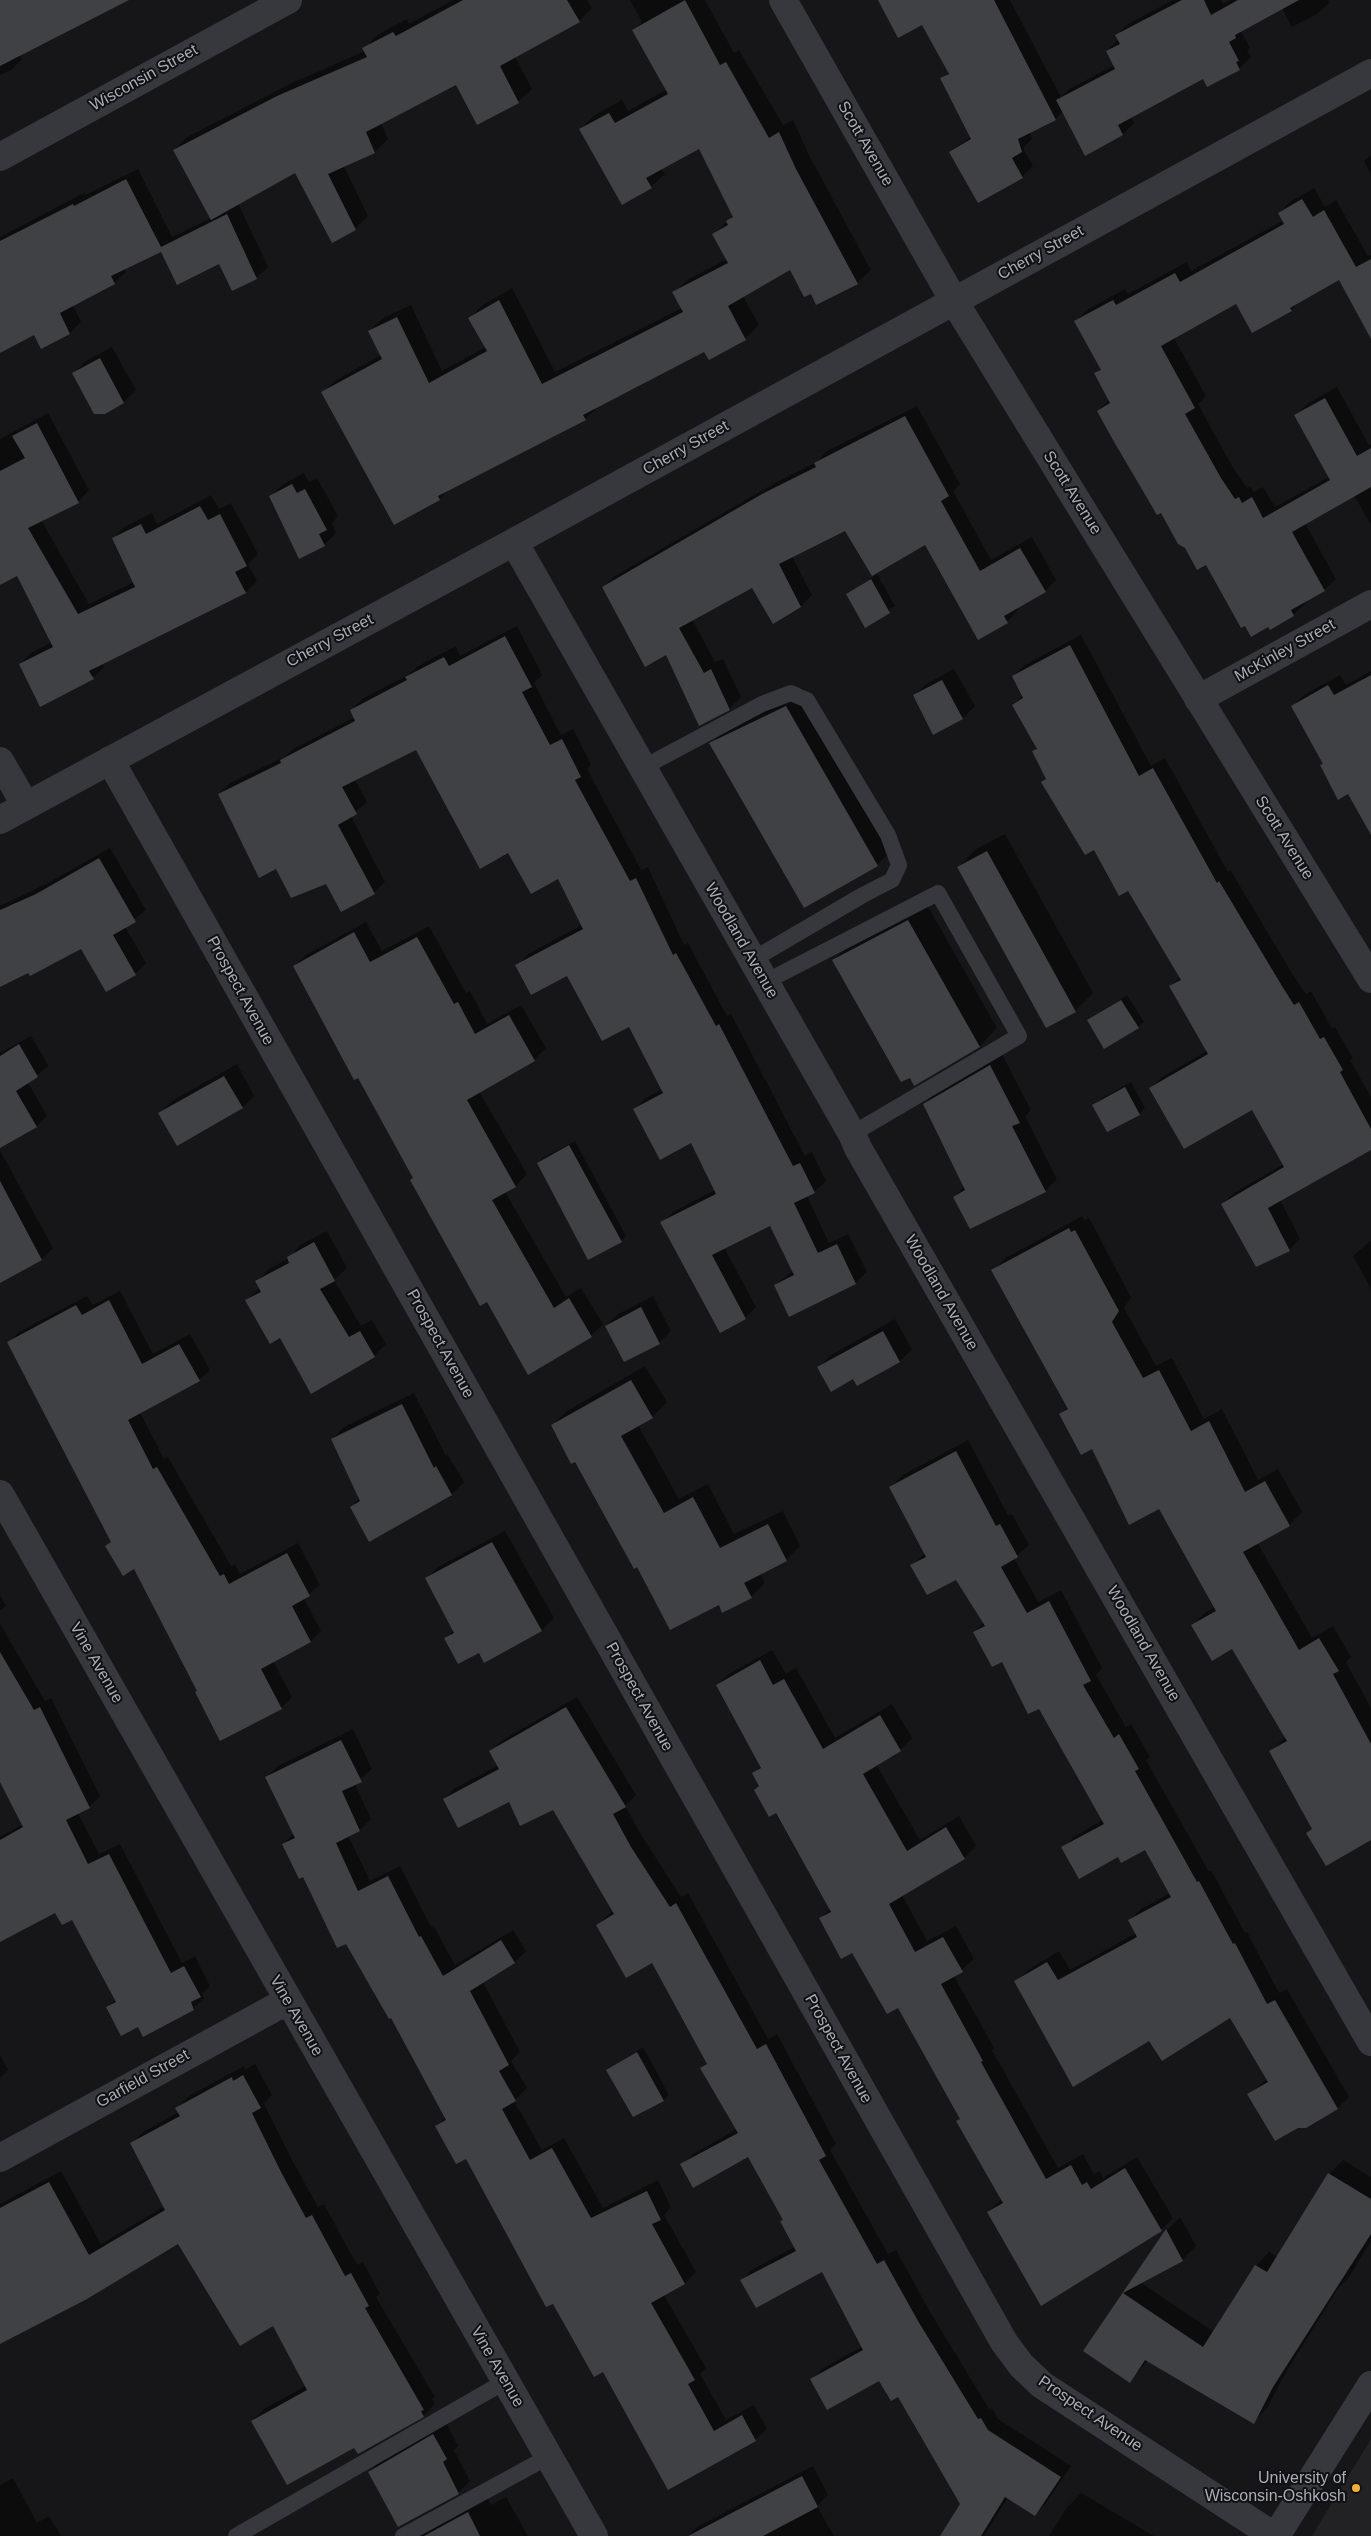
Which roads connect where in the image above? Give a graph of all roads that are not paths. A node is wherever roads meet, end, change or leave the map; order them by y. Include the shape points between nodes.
1 (288, 0) edge
2 (783, 0) edge
3 (1371, 73) edge
4 (0, 157) edge
5 (954, 301) junction
6 (514, 542) junction
7 (1371, 604) edge
8 (1198, 699) junction
9 (110, 760) junction
10 (0, 761) edge
11 (642, 768) junction
12 (26, 806) junction
13 (0, 820) edge
14 (759, 971) junction
15 (1371, 979) edge
16 (852, 1134) junction
17 (0, 1494) edge
18 (287, 2001) junction
19 (1371, 2042) edge
20 (0, 2158) edge
21 (506, 2381) junction
22 (1371, 2385) edge
23 (548, 2456) junction
24 (236, 2536) edge
25 (403, 2536) edge
26 (594, 2536) edge
27 (1275, 2536) edge

1 - 4 street, Wisconsin Street
2 - 5 street, Scott Avenue
3 - 5 street, Cherry Street
5 - 6 street, Cherry Street
5 - 8 street, Scott Avenue
6 - 9 street, Cherry Street
6 - 11 street, Woodland Avenue
7 - 8 street, McKinley Street
8 - 15 street, Scott Avenue
9 - 12 street, Cherry Street
9 - 27 street, Prospect Avenue via 1004,2342 1042,2385
10 - 12 street
11 - 14 street, Woodland Avenue
11 - 14 lane via 762,704 791,693 808,700 888,835 899,865 892,880 863,894
12 - 13 street, Cherry Street
14 - 16 street, Woodland Avenue
14 - 16 lane via 938,893 1019,1036
16 - 19 street, Woodland Avenue
17 - 18 street, Vine Avenue
18 - 20 street, Garfield Street
18 - 21 street, Vine Avenue
21 - 23 street, Vine Avenue
21 - 24 lane
22 - 27 street
23 - 25 lane
23 - 26 street, Vine Avenue

